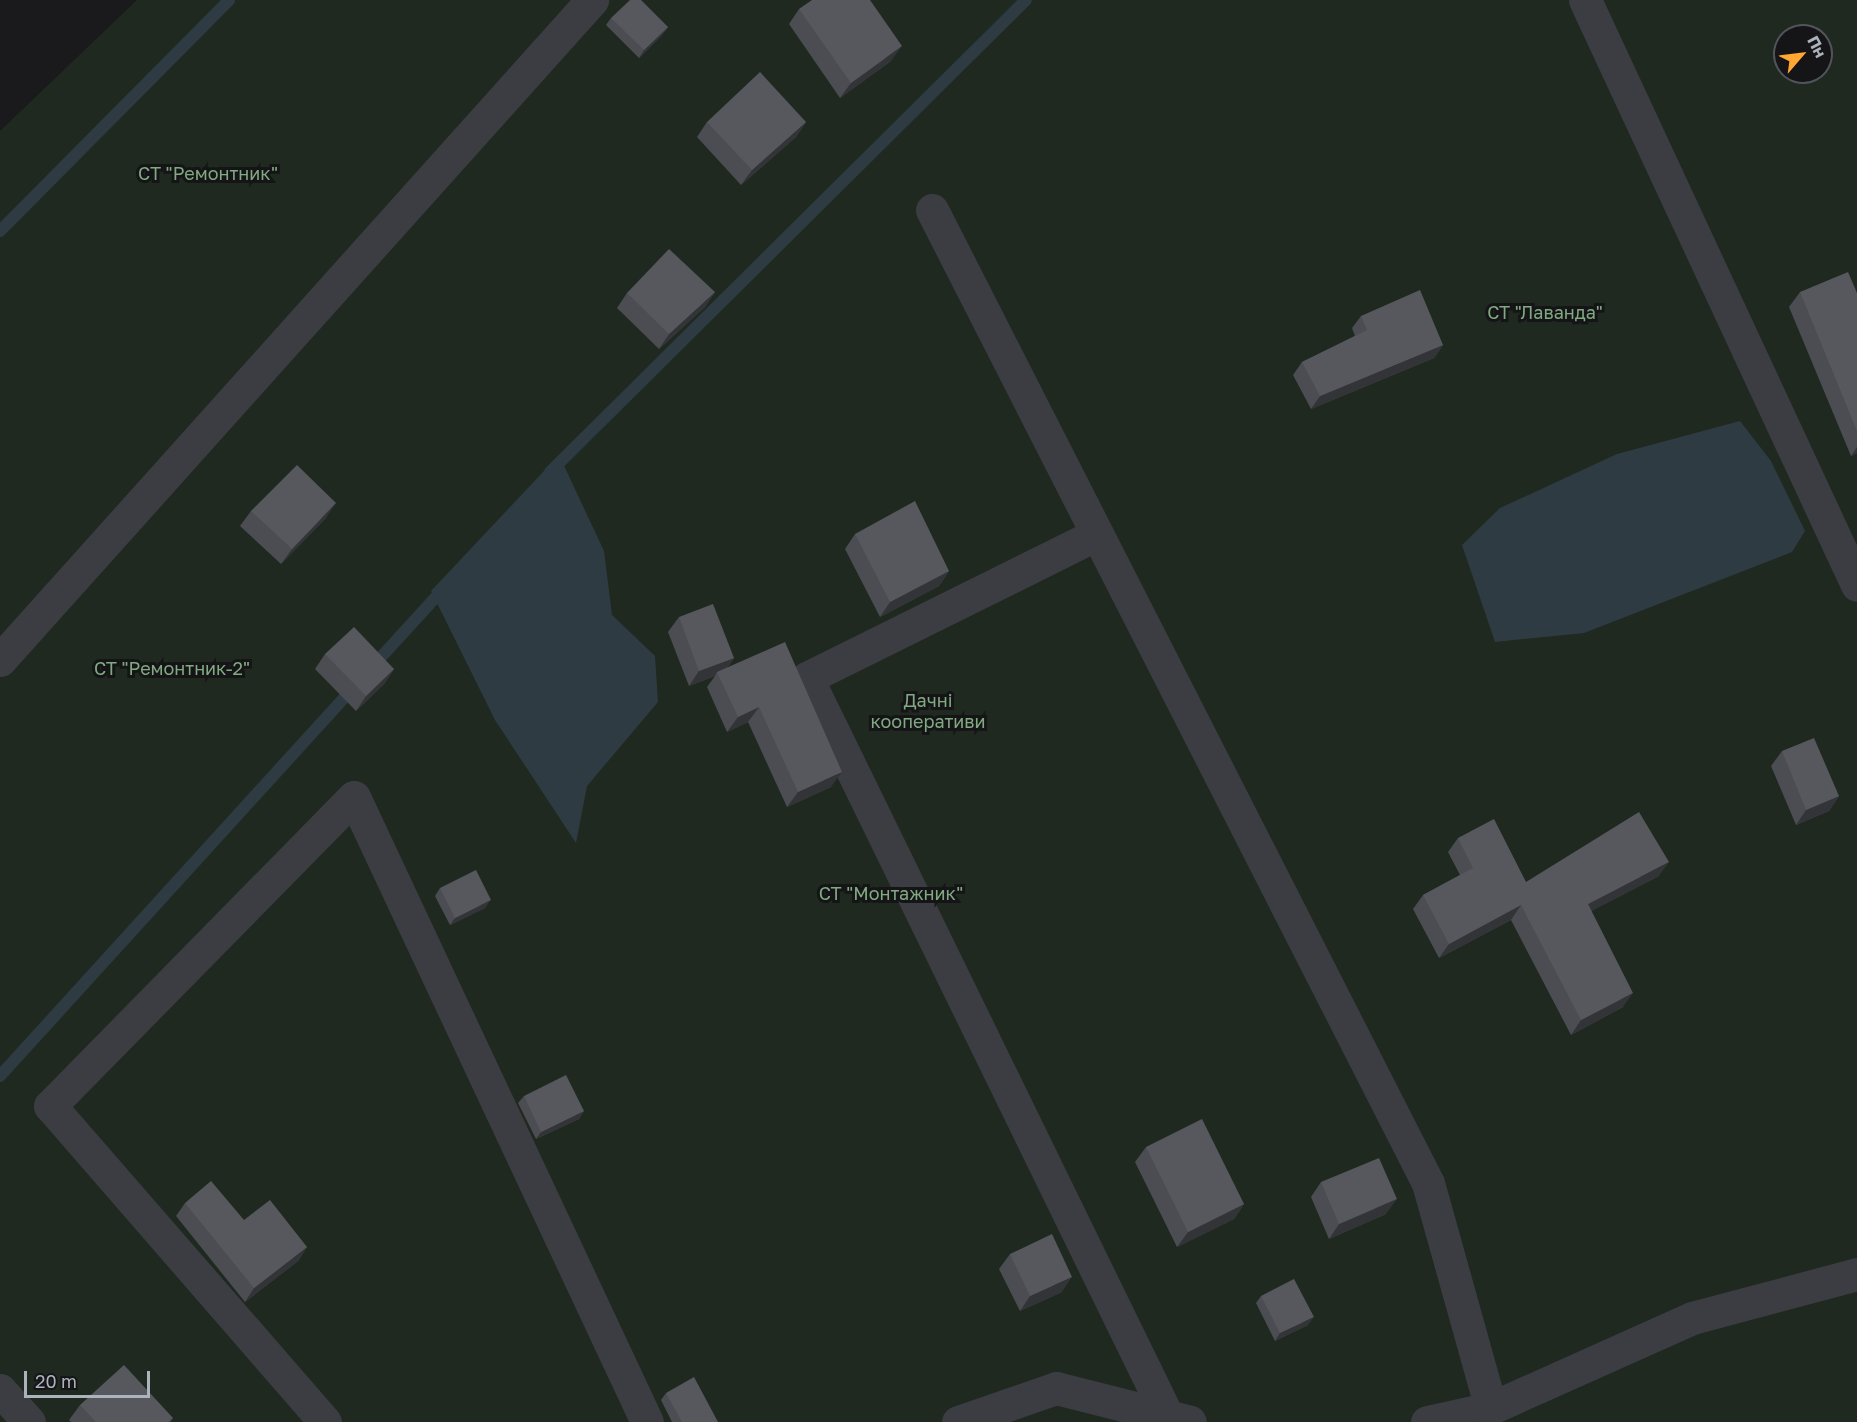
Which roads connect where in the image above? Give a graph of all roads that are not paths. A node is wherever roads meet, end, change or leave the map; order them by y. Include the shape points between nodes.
1 (592, 0) edge
2 (1585, 0) edge
3 (932, 210) dead end
4 (1097, 534) junction
5 (1857, 585) edge
6 (0, 660) edge
7 (1857, 1274) edge
8 (0, 1390) edge
9 (1491, 1408) junction
10 (1178, 1418) edge
11 (29, 1422) edge
12 (325, 1422) edge
13 (647, 1422) edge
14 (958, 1422) edge
15 (1427, 1422) edge

1 - 6 street
2 - 5 street
3 - 4 street
4 - 9 street via 1428,1184
4 - 10 street via 807,678
7 - 9 street via 1692,1318
8 - 11 street
9 - 15 street
10 - 14 street via 1056,1388
12 - 13 street via 50,1106 354,797

